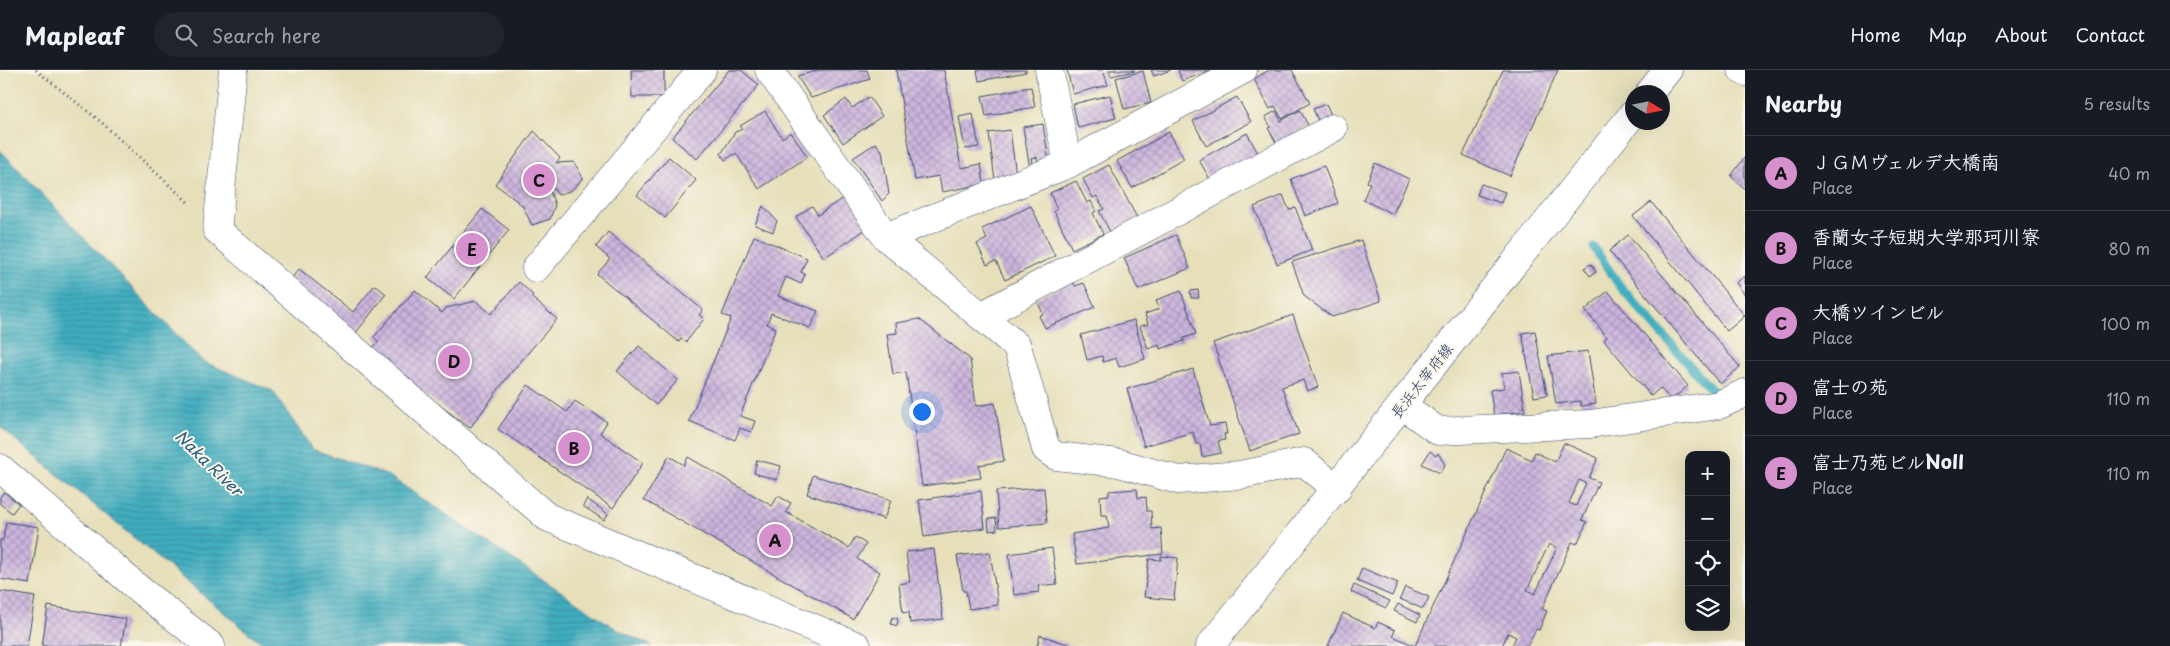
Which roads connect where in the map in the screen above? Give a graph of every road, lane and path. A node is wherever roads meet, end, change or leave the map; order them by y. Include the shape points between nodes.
1 (36, 70) edge
2 (233, 70) edge
3 (702, 70) edge
4 (769, 70) edge
5 (1049, 70) edge
6 (1244, 70) edge
7 (1668, 70) edge
8 (1656, 85) edge
9 (1625, 124) edge
10 (1333, 128) dead end
11 (1068, 164) junction
12 (217, 230) junction
13 (886, 237) junction
14 (536, 268) dead end
15 (982, 316) junction
16 (1745, 393) edge
17 (1402, 405) junction
18 (0, 468) edge
19 (1337, 488) junction
20 (211, 646) edge
21 (857, 646) edge
22 (1210, 646) edge

1 - 12 path via 101,122
2 - 12 street
3 - 14 street
4 - 13 street
5 - 11 street
6 - 11 street
7 - 8 street
9 - 17 street, 長浜太宰府線
10 - 15 street
11 - 13 street
12 - 21 street via 547,517
13 - 15 street
15 - 19 street via 1017,346 1046,449 1056,456 1118,463 1178,480 1240,475 1304,462
16 - 17 street via 1719,405 1590,424 1438,431
17 - 19 street, 長浜太宰府線
18 - 20 street via 140,590
19 - 22 street, 長浜太宰府線

